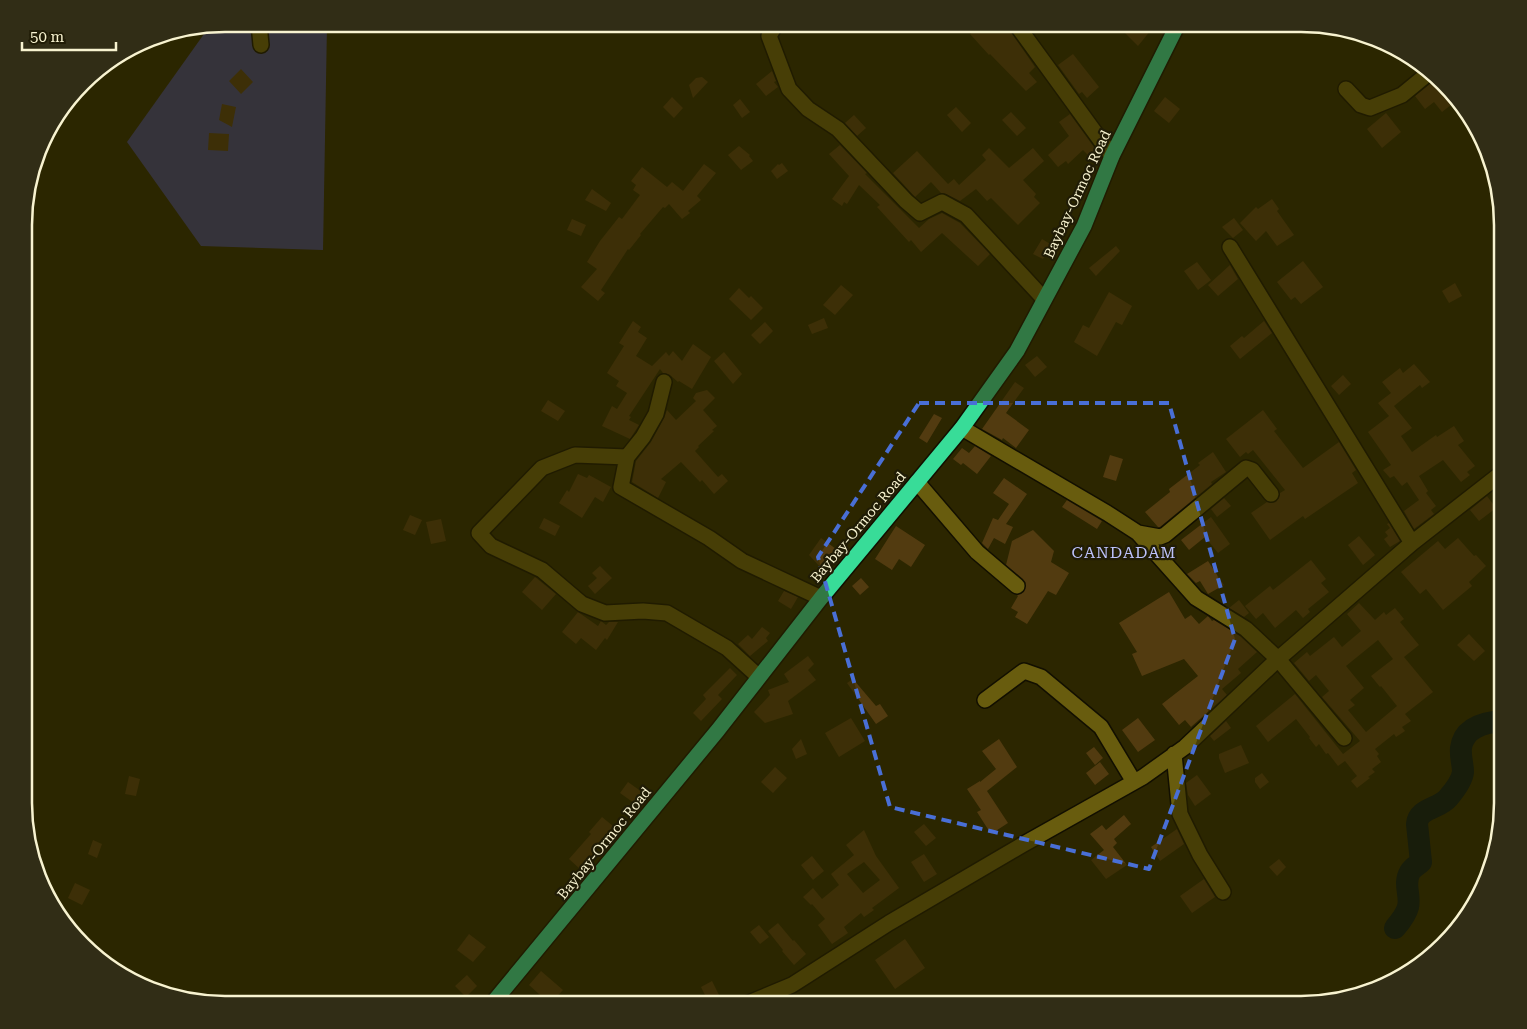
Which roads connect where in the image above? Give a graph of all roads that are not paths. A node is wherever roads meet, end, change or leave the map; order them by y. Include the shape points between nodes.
1 (260, 32) edge
2 (771, 32) edge
3 (1022, 32) edge
4 (1174, 32) edge
5 (261, 45) dead end
6 (1425, 76) edge
7 (1346, 89) dead end
8 (1112, 156) junction
9 (1230, 248) dead end
10 (1044, 299) junction
11 (664, 382) dead end
12 (962, 428) junction
13 (627, 457) junction
14 (1494, 479) edge
15 (917, 482) junction
16 (1271, 494) dead end
17 (1138, 533) junction
18 (1412, 544) junction
19 (1017, 586) dead end
20 (821, 598) junction
21 (1278, 659) junction
22 (759, 677) junction
23 (985, 700) dead end
24 (1344, 738) dead end
25 (1174, 754) junction
26 (1134, 782) junction
27 (1223, 892) dead end
28 (498, 996) edge
29 (766, 996) edge

1 - 5 street
2 - 10 street via 769,36 789,89 808,109 838,129 920,213 942,202 966,214
3 - 8 street
4 - 8 highway, Baybay-Ormoc Road
6 - 7 street via 1402,95 1370,108 1361,105
8 - 10 highway, Baybay-Ormoc Road via 1084,226
9 - 18 street
10 - 12 highway, Baybay-Ormoc Road via 1017,352
11 - 13 street via 656,414
12 - 15 highway, Baybay-Ormoc Road
12 - 17 street
13 - 20 street via 621,487 742,561
13 - 22 street via 575,455 542,468 479,533 491,546 542,570 582,604 605,613 666,612 727,648
14 - 18 street
15 - 19 street via 977,552
15 - 20 highway, Baybay-Ormoc Road
16 - 17 street via 1252,470 1246,468 1165,535
17 - 21 street via 1196,598 1246,628
18 - 21 street
20 - 22 highway, Baybay-Ormoc Road
21 - 24 street
21 - 25 street
22 - 28 highway, Baybay-Ormoc Road
23 - 26 street via 1024,671 1041,676 1101,727
25 - 26 street
25 - 27 street via 1180,814
26 - 29 street via 889,923 792,985

